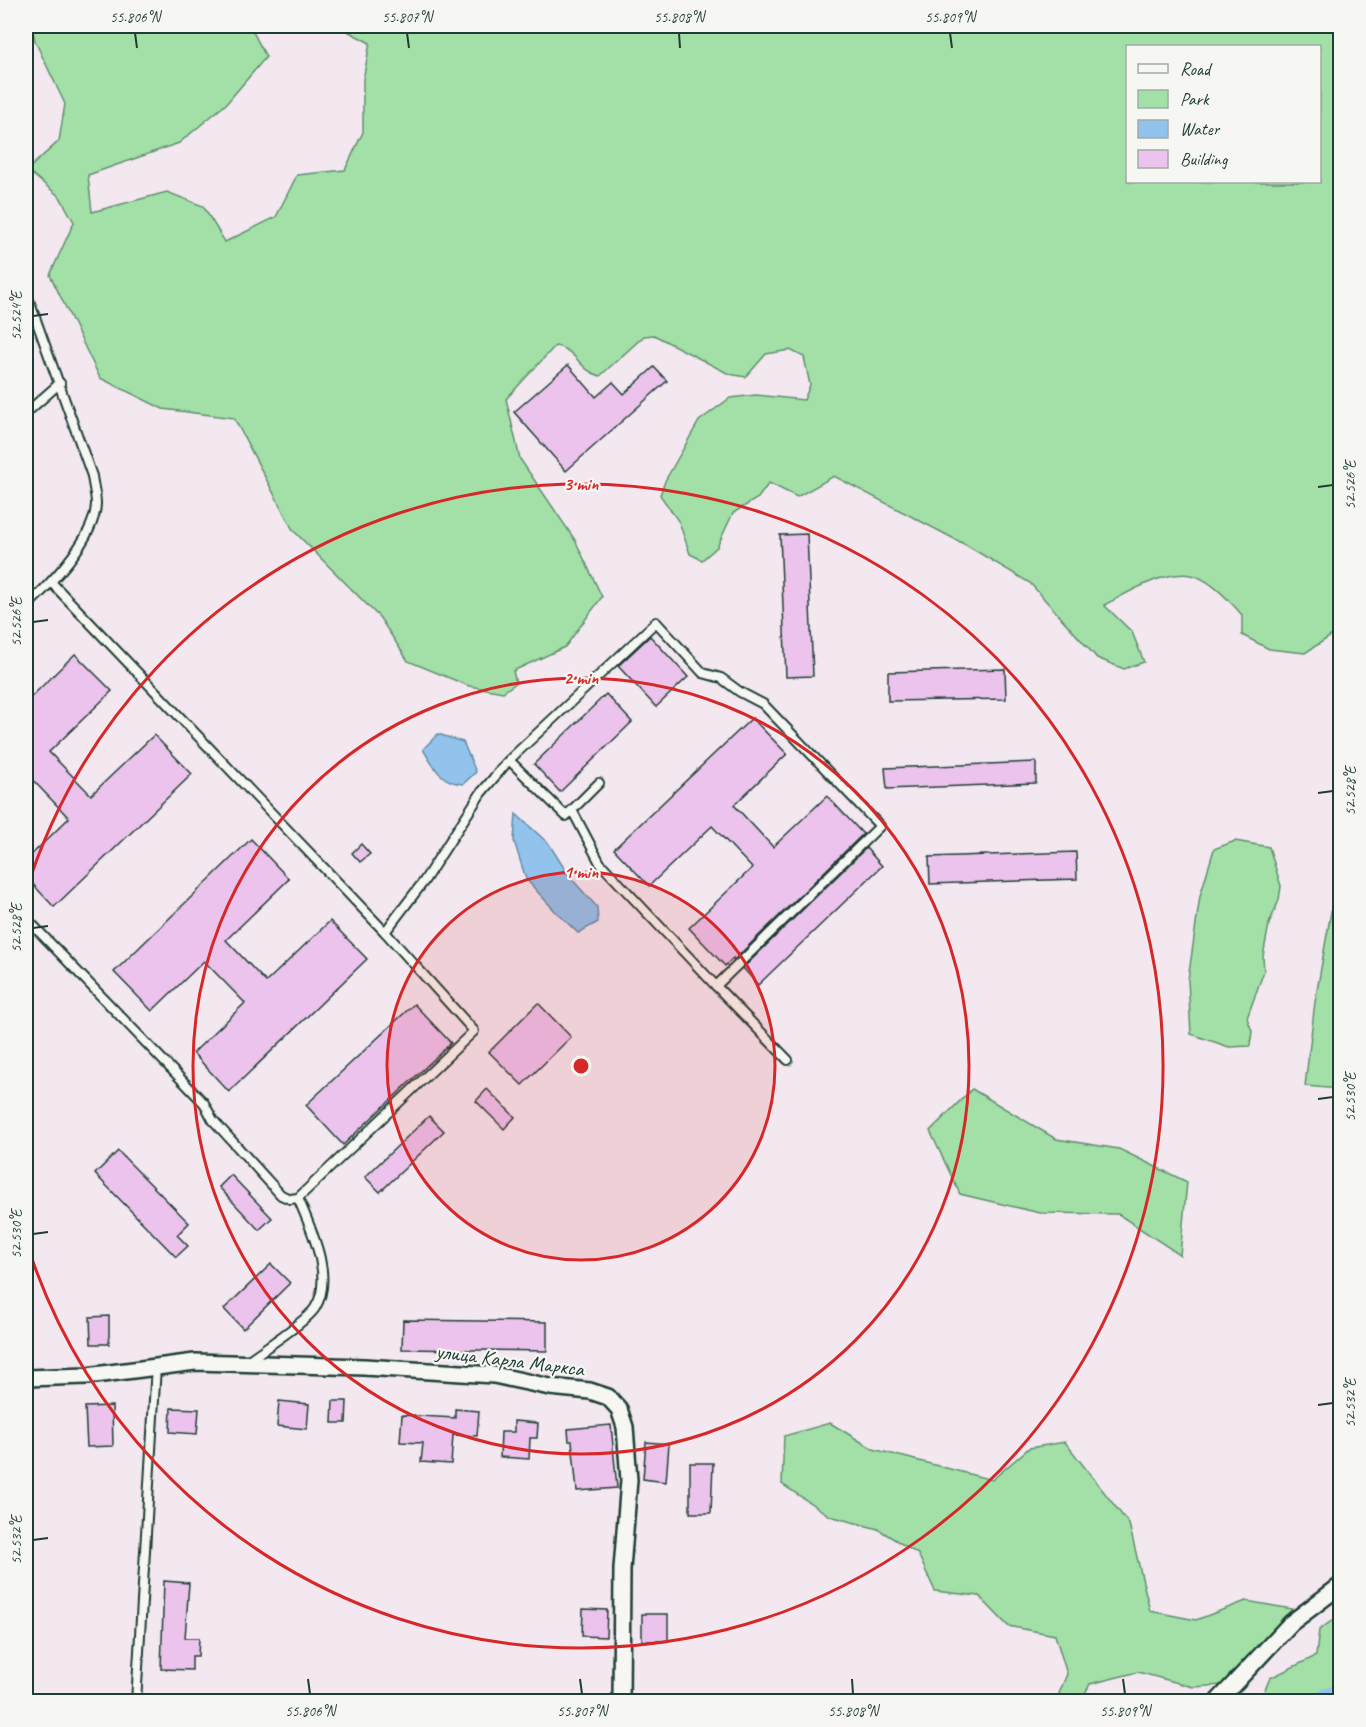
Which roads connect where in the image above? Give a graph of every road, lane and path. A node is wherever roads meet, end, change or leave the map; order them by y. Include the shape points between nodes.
1 (26, 292) edge
2 (60, 382) junction
3 (26, 413) edge
4 (51, 582) junction
5 (26, 607) edge
6 (509, 760) junction
7 (599, 783) dead end
8 (572, 810) junction
9 (26, 918) edge
10 (385, 932) junction
11 (716, 986) junction
12 (788, 1060) dead end
13 (298, 1198) junction
14 (243, 1364) junction
15 (156, 1366) junction
16 (26, 1378) edge
17 (1341, 1586) edge
18 (136, 1701) edge
19 (621, 1701) edge
20 (1217, 1701) edge

1 - 2 lane
2 - 3 lane
2 - 4 lane via 92,476 96,505 90,530
4 - 5 lane
4 - 10 lane
6 - 8 lane via 566,816
6 - 10 lane via 481,793 424,881
6 - 11 lane via 656,622 703,673 721,678 764,704 880,826
7 - 8 lane
8 - 11 lane via 600,863
9 - 13 lane via 204,1103 213,1120 281,1195
10 - 13 lane via 474,1032
11 - 12 lane
13 - 14 lane via 318,1248 321,1295 304,1318
14 - 15 street, улица Карла Маркса via 195,1362
14 - 19 street, улица Карла Маркса via 494,1375 608,1397 619,1408 625,1427 629,1480 622,1569
15 - 16 street, улица Карла Маркса via 87,1376
15 - 18 lane
17 - 20 street via 1292,1623

